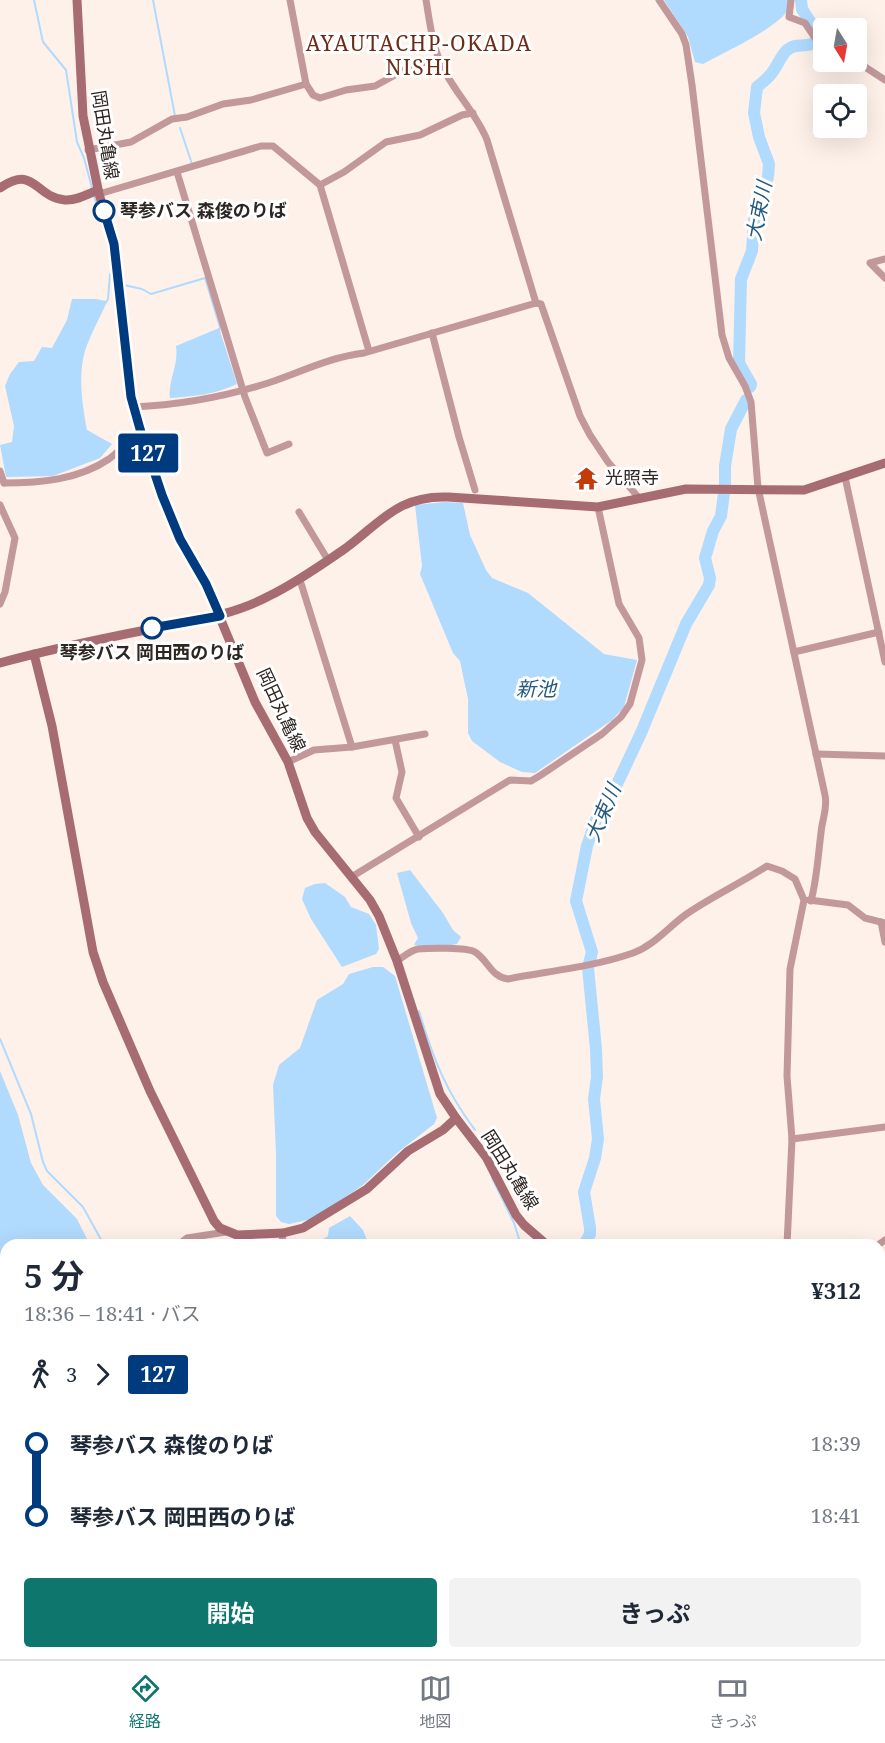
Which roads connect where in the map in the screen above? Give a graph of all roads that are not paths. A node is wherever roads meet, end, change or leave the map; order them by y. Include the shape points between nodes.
1 (76, 0) edge
2 (290, 0) edge
3 (426, 0) edge
4 (659, 0) edge
5 (791, 0) edge
6 (813, 33) edge
7 (438, 60) junction
8 (867, 68) edge
9 (885, 80) edge
10 (306, 84) junction
11 (473, 113) junction
12 (88, 150) junction
13 (177, 172) junction
14 (320, 185) junction
15 (0, 188) edge
16 (95, 192) junction
17 (885, 259) edge
18 (885, 278) edge
19 (536, 303) junction
20 (432, 333) junction
21 (369, 351) junction
22 (243, 389) junction
23 (134, 407) junction
24 (140, 429) junction
25 (289, 444) dead end
26 (885, 463) edge
27 (0, 471) edge
28 (845, 477) junction
29 (2, 486) edge
30 (758, 488) junction
31 (475, 490) dead end
32 (639, 498) junction
33 (0, 505) edge
34 (598, 507) junction
35 (299, 512) dead end
36 (328, 560) junction
37 (300, 580) junction
38 (0, 604) edge
39 (220, 616) junction
40 (879, 632) junction
41 (794, 652) junction
42 (34, 654) junction
43 (0, 663) edge
44 (885, 663) edge
45 (425, 734) dead end
46 (395, 740) junction
47 (352, 747) junction
48 (816, 754) junction
49 (885, 756) edge
50 (288, 762) junction
51 (418, 837) junction
52 (353, 876) junction
53 (808, 900) junction
54 (883, 923) edge
55 (885, 942) edge
56 (397, 961) junction
57 (456, 1118) junction
58 (885, 1127) edge
59 (792, 1139) junction
60 (226, 1232) junction
61 (283, 1233) junction
62 (184, 1239) edge
63 (282, 1239) edge
64 (540, 1239) edge
65 (787, 1239) edge

1 - 12 street, 岡田丸亀線
2 - 10 street
3 - 7 street
4 - 30 street via 678,28 687,52 722,336 751,402
5 - 6 street via 789,17 805,23
7 - 10 street via 415,64 375,86 320,98
7 - 11 street
8 - 9 street
10 - 12 street via 172,119 124,145
11 - 14 street via 420,135 386,142
11 - 19 street via 488,140
12 - 16 street, 岡田丸亀線
13 - 14 street via 269,145
13 - 16 street
13 - 22 street
14 - 21 street
15 - 16 street via 19,178 62,199
16 - 23 street, 岡田丸亀線 via 114,244
17 - 18 street via 870,263
19 - 20 street
19 - 32 street via 541,304 590,435
20 - 21 street
20 - 31 street
21 - 22 street via 340,356
22 - 23 street via 168,406
22 - 25 street via 267,453
23 - 24 street, 岡田丸亀線
24 - 29 street via 100,464 50,481
24 - 39 street, 岡田丸亀線 via 180,539
26 - 28 street
27 - 29 street
28 - 30 street via 804,490
28 - 40 street
30 - 32 street via 686,489
30 - 41 street
32 - 34 street
33 - 38 street via 15,538
34 - 36 street via 441,497 414,500 385,516
34 - 51 street via 619,604 636,630 642,650 630,704 602,734 541,775 531,781 510,780
35 - 36 street
36 - 37 street
37 - 39 street
37 - 47 street
39 - 42 street
39 - 50 street, 岡田丸亀線 via 255,702
40 - 41 street
40 - 44 street
41 - 48 street
42 - 43 street
42 - 60 street via 52,726 93,952 150,1091 214,1221
45 - 46 street
46 - 47 street
46 - 51 street via 402,772 396,798
47 - 50 street via 314,750
48 - 49 street
48 - 53 street via 827,806 817,878
50 - 52 street, 岡田丸亀線 via 307,818
51 - 52 street
52 - 56 street, 岡田丸亀線 via 379,916
53 - 54 street via 848,905 865,918
53 - 56 street via 795,879 767,866 688,913 633,953 508,979 493,972 475,952 458,948 416,949
53 - 59 street via 790,969 787,1076
54 - 55 street
56 - 57 street, 岡田丸亀線 via 437,1086
57 - 61 street via 408,1151 368,1189 303,1228
57 - 64 street, 岡田丸亀線 via 486,1157 516,1215
58 - 59 street
59 - 65 street
60 - 61 street
60 - 62 street
61 - 63 street

